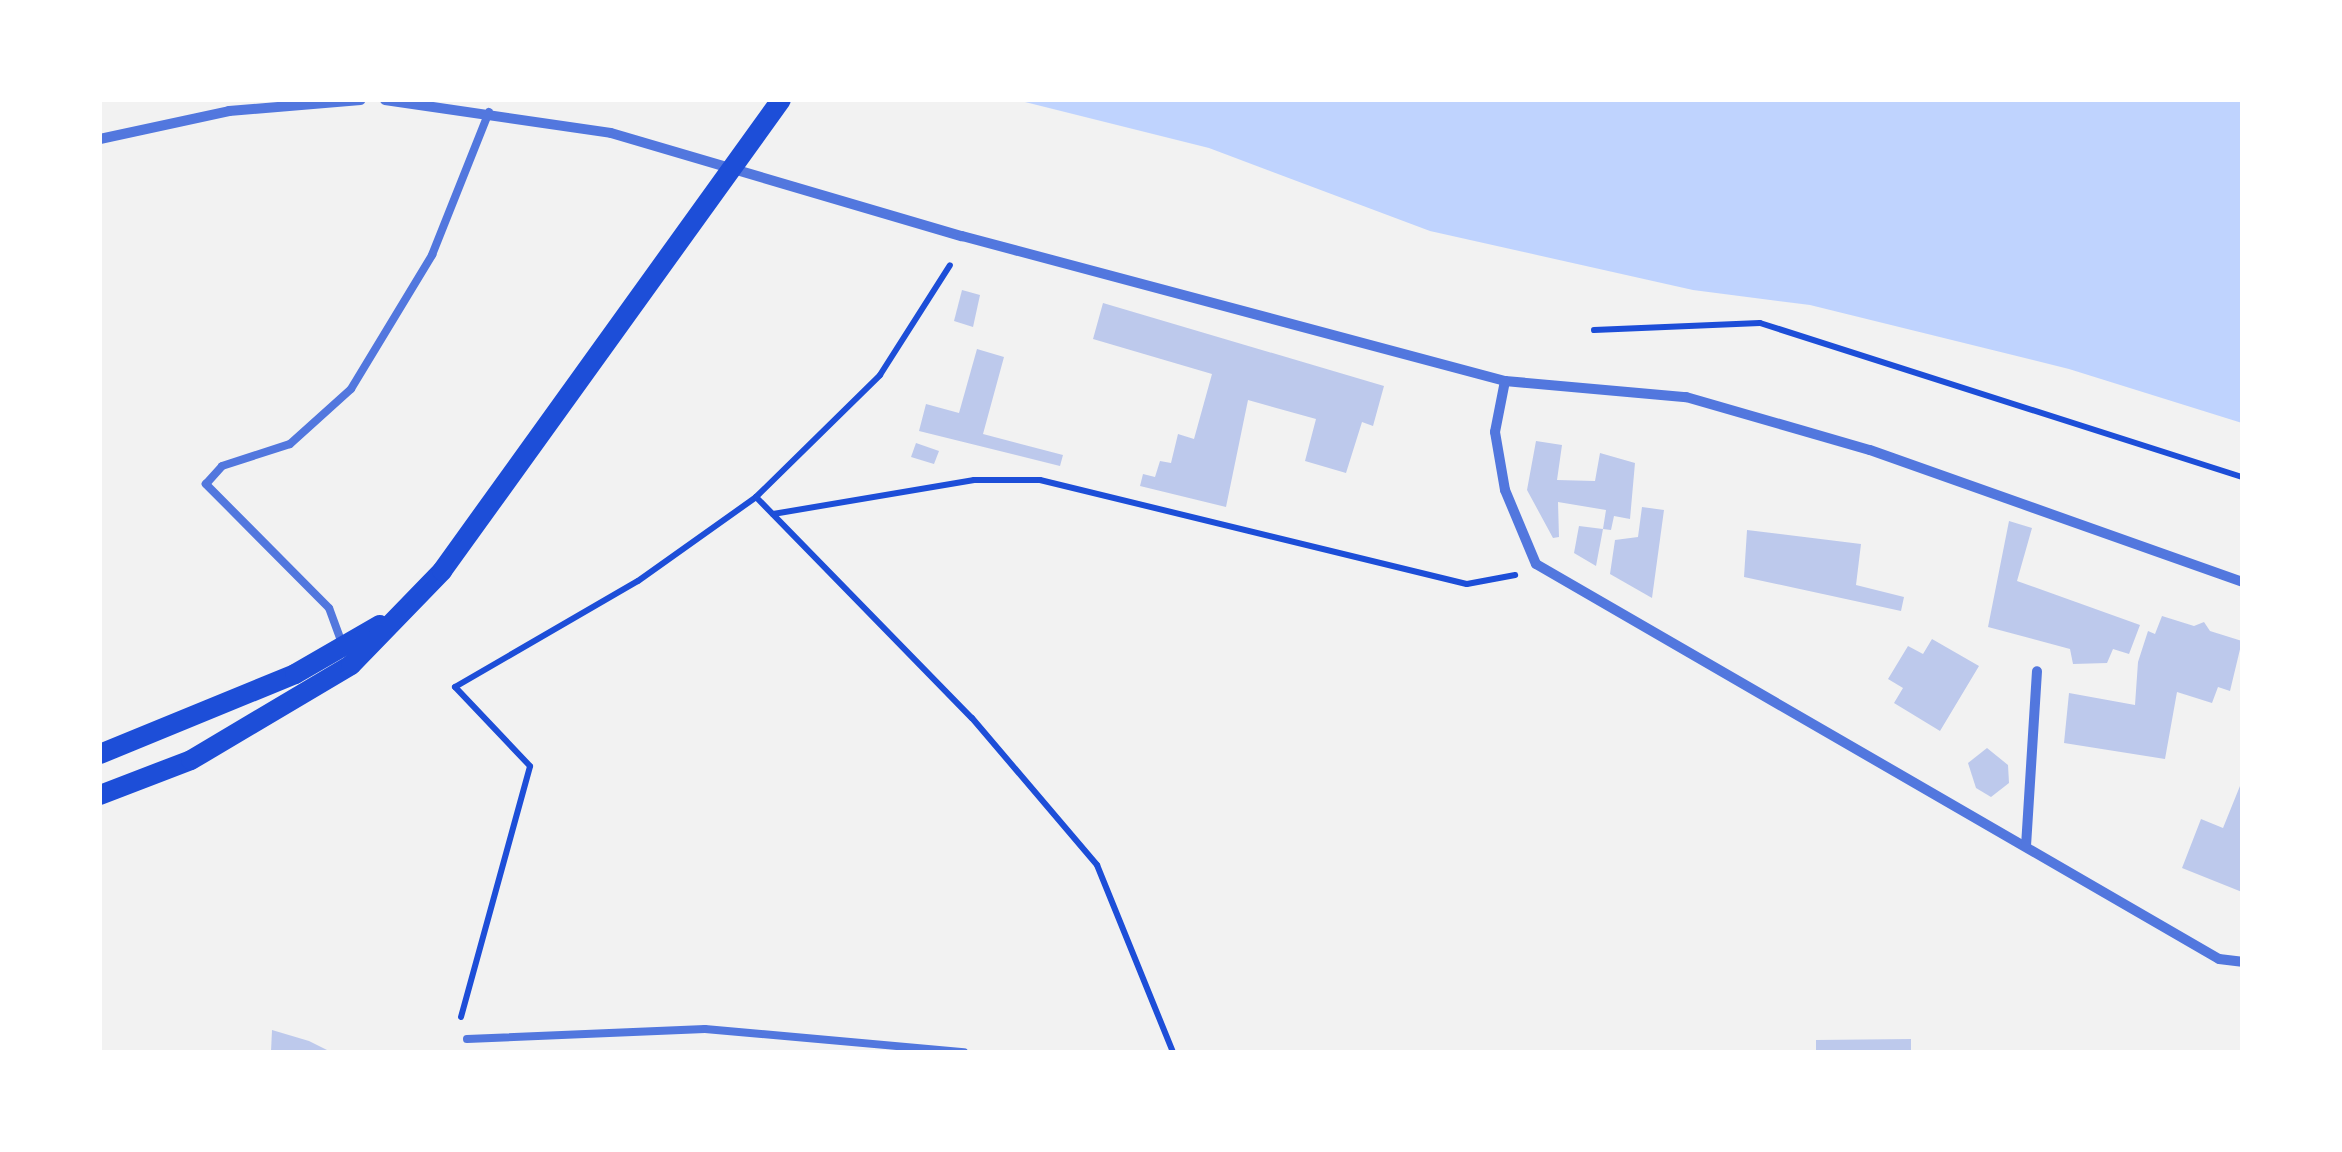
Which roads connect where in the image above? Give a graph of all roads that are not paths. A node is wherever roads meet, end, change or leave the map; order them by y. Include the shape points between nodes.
1 (360, 100) edge
2 (386, 100) edge
3 (781, 100) edge
4 (489, 112) junction
5 (100, 139) edge
6 (1505, 381) junction
7 (2242, 582) edge
8 (399, 614) junction
9 (344, 646) junction
10 (2037, 672) dead end
11 (100, 754) edge
12 (100, 795) edge
13 (2026, 846) junction
14 (2242, 962) edge
15 (467, 1039) dead end
16 (964, 1052) edge

1 - 5 street via 229,110
2 - 4 street
3 - 8 main road via 442,571
4 - 6 street via 611,133
4 - 9 lane via 432,255 351,388 290,444 222,466 206,484 330,608
6 - 7 street via 1686,397 2032,504
6 - 13 street via 1496,432 1505,490 1536,564
8 - 9 main road
8 - 12 main road via 351,665 304,698 191,760
9 - 11 main road via 295,674
10 - 13 street
13 - 14 street via 2218,959
15 - 16 lane via 705,1029

